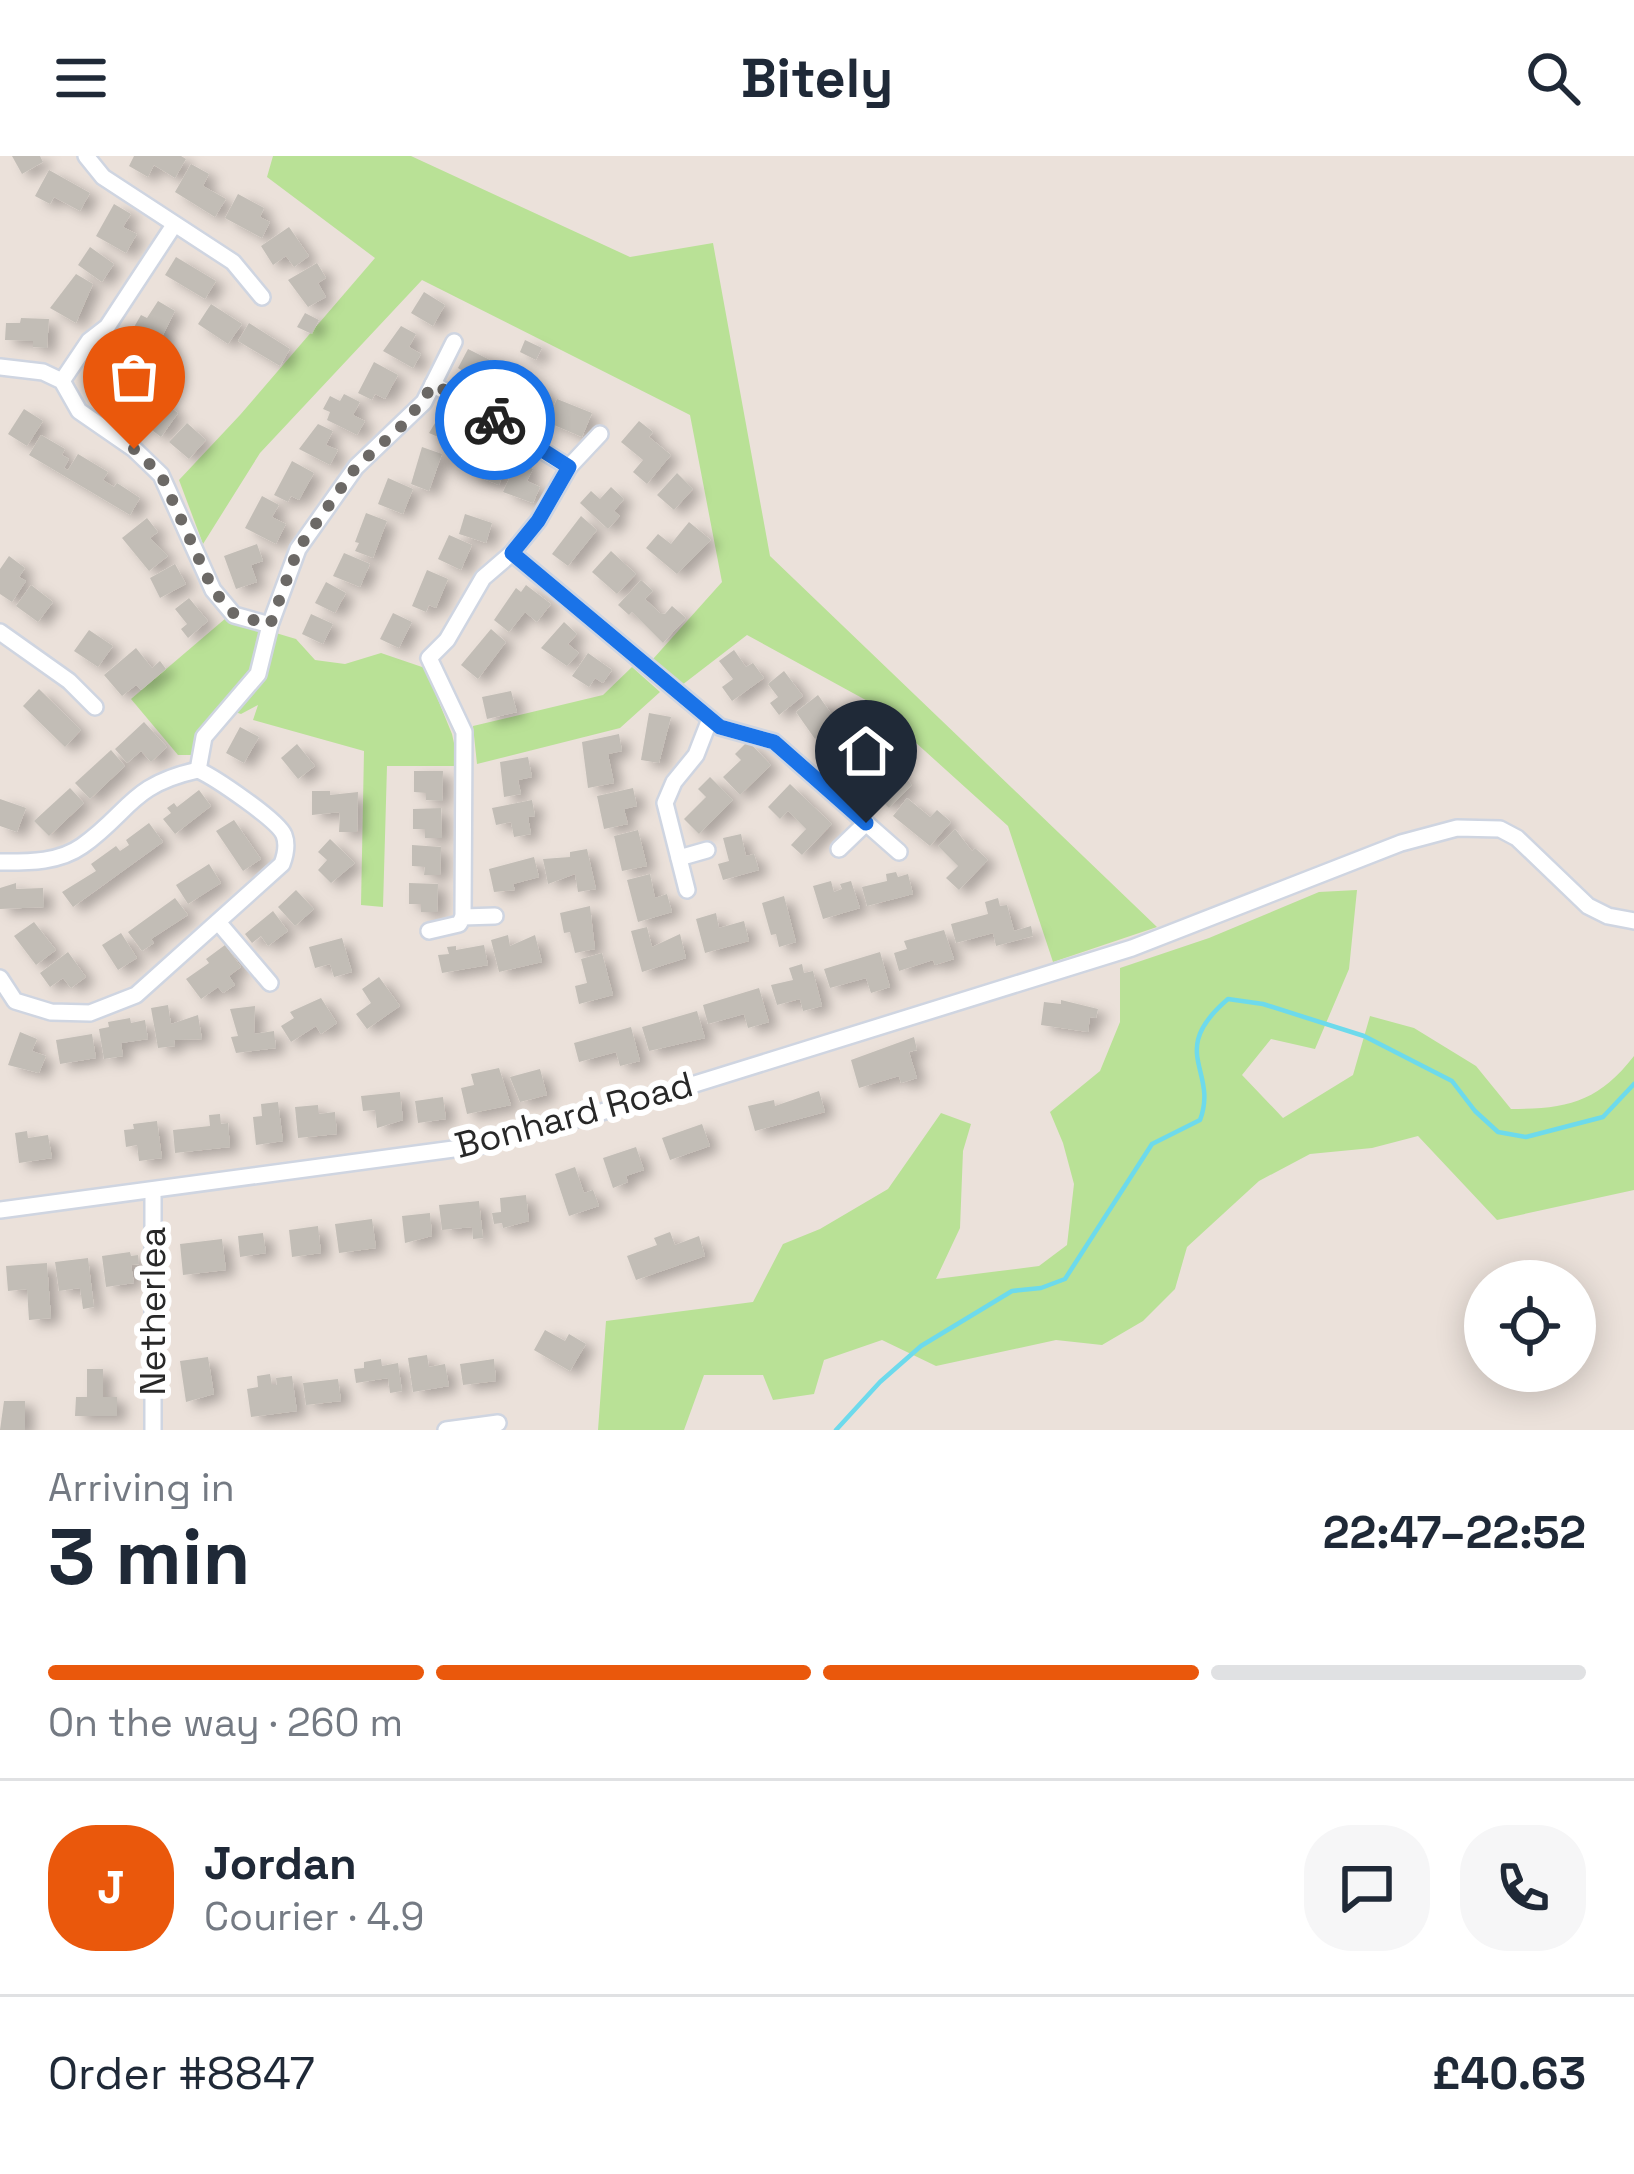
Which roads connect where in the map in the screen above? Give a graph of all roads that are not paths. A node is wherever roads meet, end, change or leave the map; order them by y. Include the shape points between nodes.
1 (86, 156) edge
2 (174, 225) junction
3 (262, 297) dead end
4 (454, 342) dead end
5 (0, 367) edge
6 (62, 380) junction
7 (434, 384) junction
8 (600, 434) dead end
9 (569, 467) junction
10 (512, 553) junction
11 (270, 625) junction
12 (0, 632) edge
13 (94, 706) dead end
14 (710, 719) junction
15 (197, 770) junction
16 (866, 823) junction
17 (839, 849) dead end
18 (707, 850) dead end
19 (898, 852) dead end
20 (679, 858) junction
21 (0, 862) edge
22 (686, 890) dead end
23 (495, 916) dead end
24 (463, 917) junction
25 (1634, 921) edge
26 (218, 922) junction
27 (429, 931) dead end
28 (0, 978) edge
29 (270, 983) dead end
30 (153, 1191) junction
31 (0, 1210) edge
32 (498, 1424) dead end
33 (153, 1430) edge
34 (446, 1430) edge

1 - 2 street via 103,177
2 - 3 street via 233,262
2 - 6 street
4 - 7 street
5 - 6 street
6 - 11 street via 79,411 161,475 213,590 234,614
7 - 9 street
7 - 11 street via 356,467 298,549
8 - 9 street
9 - 10 street
10 - 14 street
10 - 24 street via 483,578 429,658 464,732
11 - 15 street via 258,674 204,737
12 - 13 street
14 - 16 street via 774,742
14 - 20 street via 665,802
15 - 21 street via 133,796 80,848 45,861
15 - 26 street via 284,835 282,864
16 - 17 street
16 - 19 street
18 - 20 street
20 - 22 street
23 - 24 street
24 - 27 street
25 - 30 street, Bonhard Road via 1588,906 1517,838 1481,825 1401,843 1132,948 483,1145
26 - 28 street via 136,995 90,1013 15,1001
26 - 29 street
30 - 31 street, Bonhard Road
30 - 33 street, Netherlea
32 - 34 street

